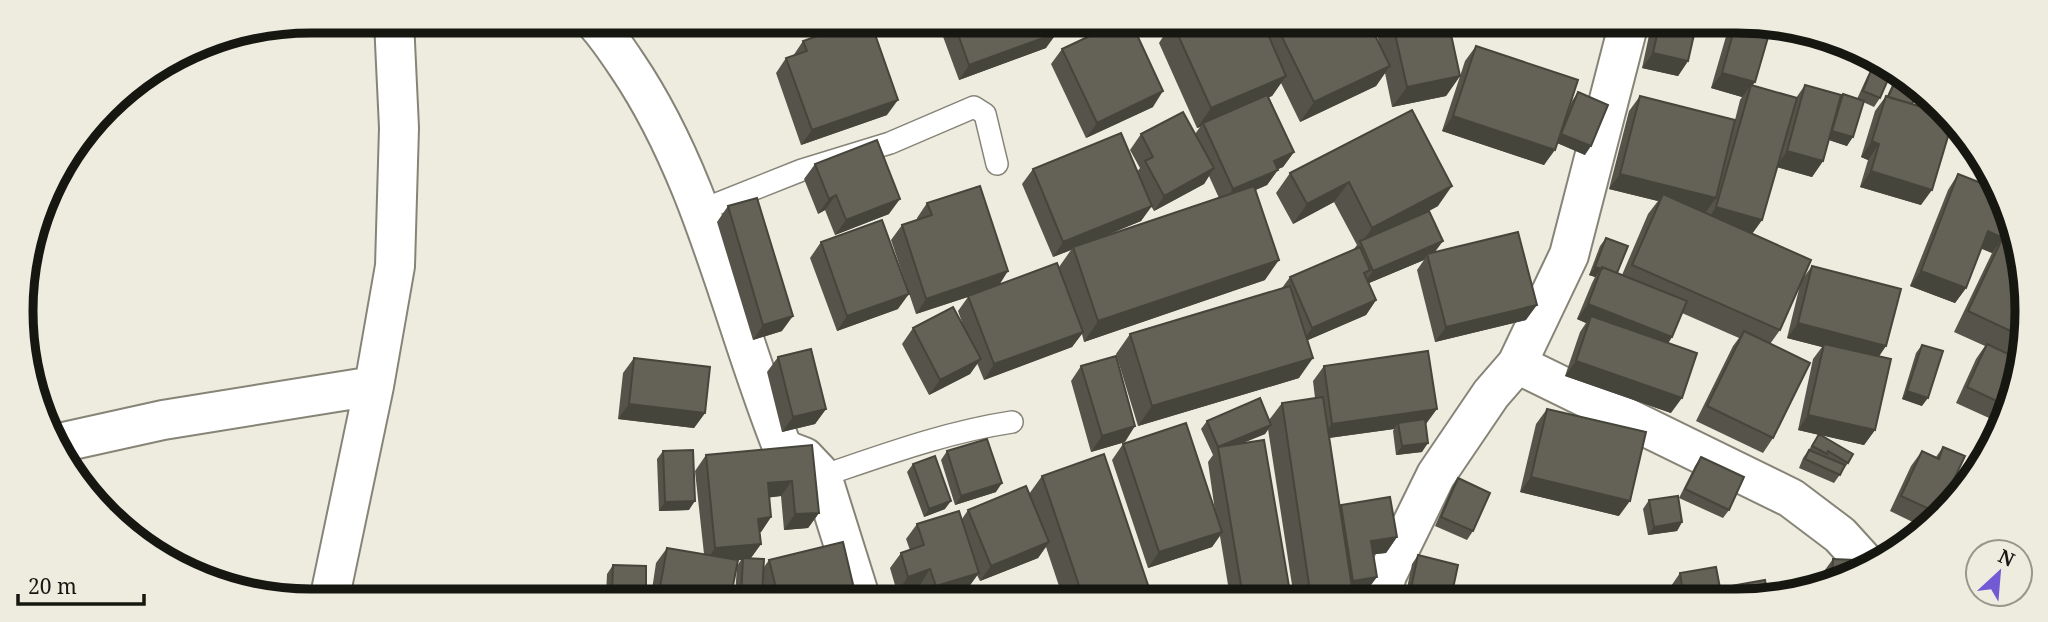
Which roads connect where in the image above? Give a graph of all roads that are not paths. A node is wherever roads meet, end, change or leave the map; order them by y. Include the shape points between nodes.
1 (394, 33) edge
2 (603, 33) edge
3 (1626, 33) edge
4 (997, 164) dead end
5 (699, 211) junction
6 (1517, 365) junction
7 (374, 386) junction
8 (1012, 422) dead end
9 (66, 442) edge
10 (822, 476) junction
11 (1862, 559) edge
12 (331, 589) edge
13 (857, 589) edge
14 (1383, 589) edge

1 - 7 street via 395,266
2 - 5 street via 644,90 681,162
3 - 6 street via 1569,255
4 - 5 lane via 985,114 974,107
5 - 10 street via 783,450 804,457
6 - 11 street via 1791,498
6 - 14 street via 1491,394 1436,475
7 - 9 street via 163,420
7 - 12 street
8 - 10 lane via 936,438
10 - 13 street

